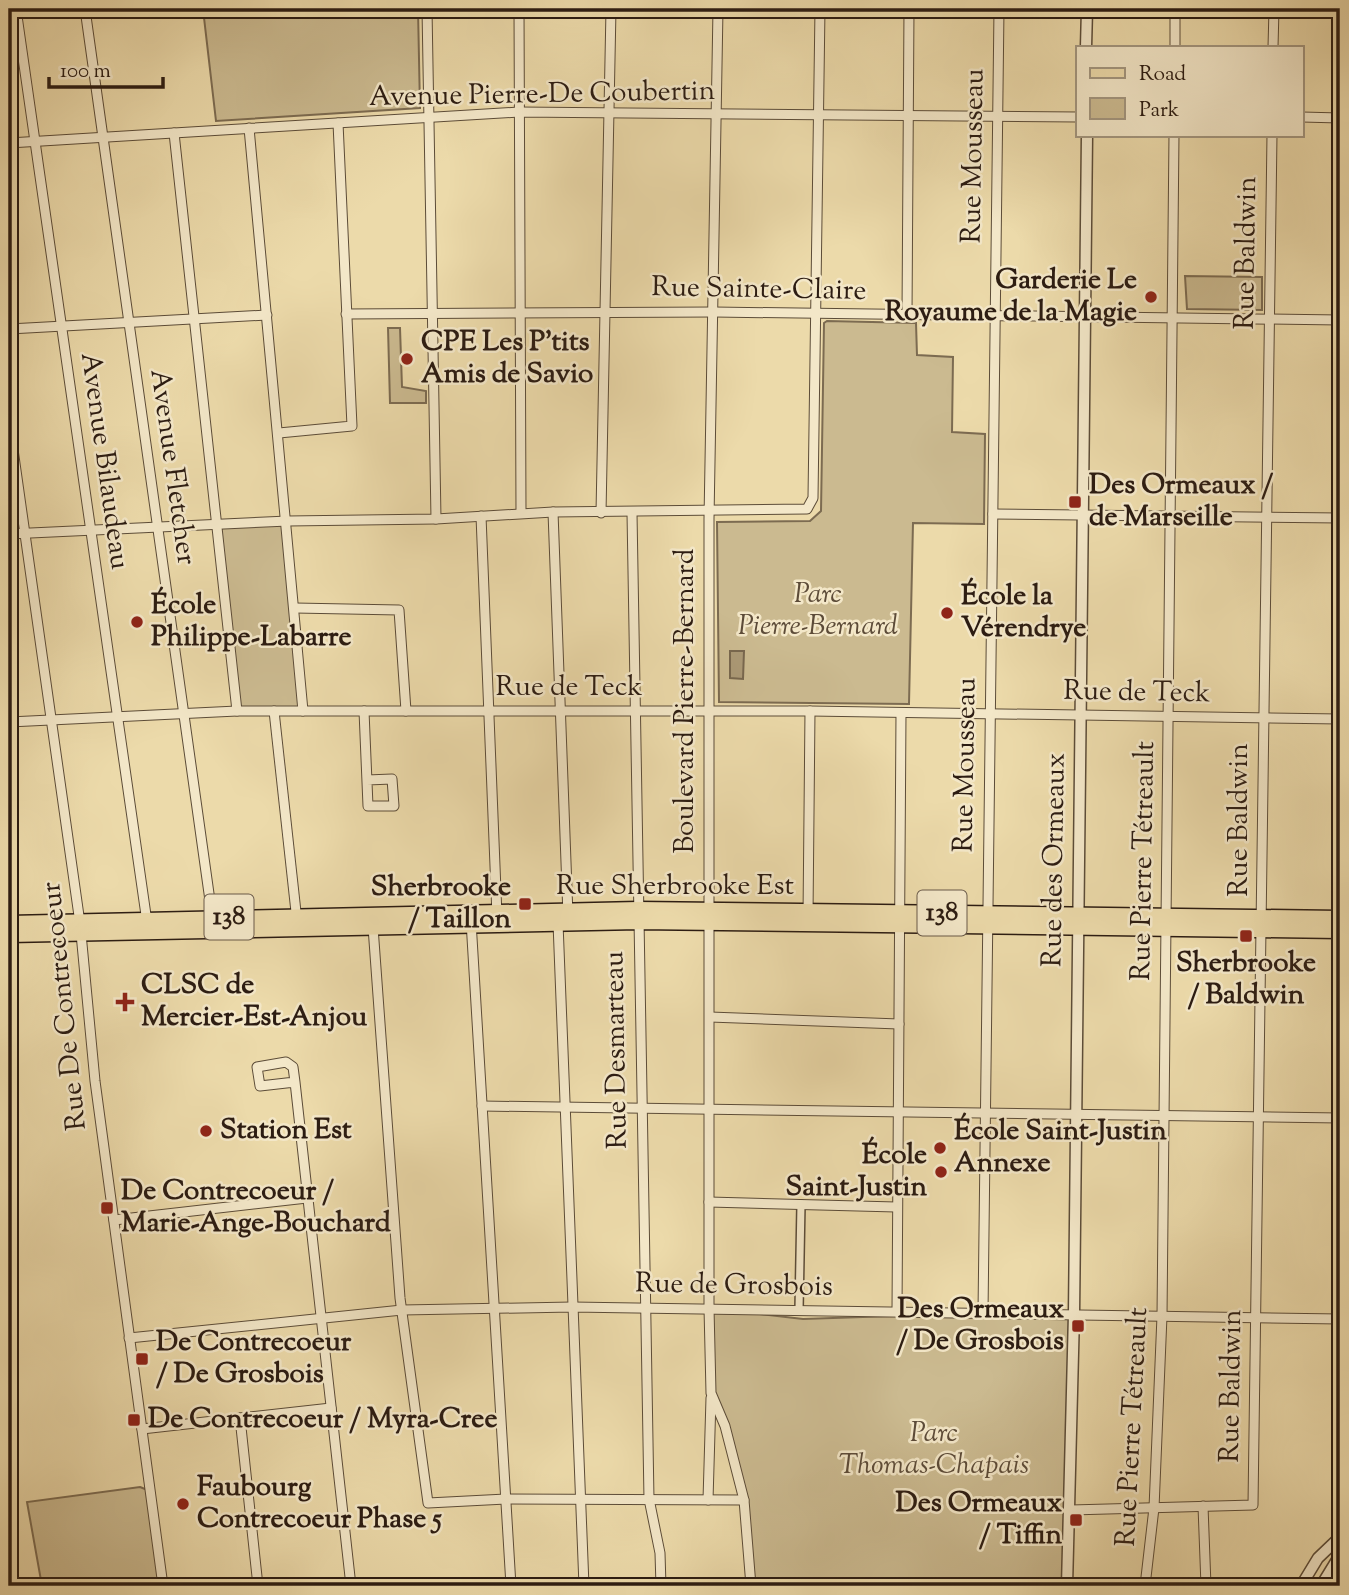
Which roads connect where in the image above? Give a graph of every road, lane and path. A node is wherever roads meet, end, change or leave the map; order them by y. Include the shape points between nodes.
1 (16, 9) edge
2 (85, 9) edge
3 (427, 9) edge
4 (519, 9) edge
5 (611, 9) edge
6 (718, 9) edge
7 (820, 9) edge
8 (909, 9) edge
9 (999, 9) edge
10 (1087, 9) edge
11 (1175, 9) edge
12 (1274, 9) edge
13 (1086, 46) edge
14 (1175, 46) edge
15 (1273, 46) edge
16 (519, 112) junction
17 (610, 113) junction
18 (718, 113) junction
19 (818, 113) junction
20 (910, 115) junction
21 (998, 115) junction
22 (430, 117) junction
23 (1076, 117) edge
24 (1304, 117) edge
25 (1340, 118) edge
26 (338, 123) junction
27 (248, 128) junction
28 (174, 133) junction
29 (1087, 136) edge
30 (1174, 136) edge
31 (1272, 136) edge
32 (104, 137) junction
33 (36, 141) junction
34 (9, 143) edge
35 (433, 312) junction
36 (522, 312) junction
37 (605, 312) junction
38 (714, 312) junction
39 (346, 314) junction
40 (815, 314) junction
41 (267, 315) junction
42 (907, 315) junction
43 (996, 316) junction
44 (1085, 316) junction
45 (1172, 319) junction
46 (1269, 320) junction
47 (1340, 320) edge
48 (195, 321) junction
49 (129, 322) junction
50 (62, 326) junction
51 (9, 329) edge
52 (9, 421) edge
53 (279, 433) junction
54 (554, 512) junction
55 (709, 512) junction
56 (521, 513) junction
57 (601, 513) junction
58 (632, 513) junction
59 (993, 514) junction
60 (1082, 515) junction
61 (481, 516) junction
62 (1172, 516) junction
63 (1265, 517) junction
64 (1340, 518) edge
65 (436, 519) junction
66 (288, 521) junction
67 (217, 525) junction
68 (158, 528) junction
69 (91, 531) junction
70 (25, 533) junction
71 (9, 534) edge
72 (295, 608) junction
73 (237, 711) junction
74 (274, 711) junction
75 (303, 711) junction
76 (364, 711) junction
77 (406, 711) junction
78 (488, 711) junction
79 (563, 711) junction
80 (634, 711) junction
81 (708, 711) junction
82 (810, 711) junction
83 (183, 713) junction
84 (901, 713) junction
85 (990, 714) junction
86 (1079, 715) junction
87 (117, 716) junction
88 (1169, 716) junction
89 (1263, 718) junction
90 (1340, 719) edge
91 (51, 720) junction
92 (9, 722) edge
93 (367, 779) dead end
94 (638, 915) junction
95 (710, 917) junction
96 (497, 918) junction
97 (808, 918) junction
98 (1340, 918) edge
99 (471, 919) junction
100 (564, 919) junction
101 (899, 919) junction
102 (987, 919) junction
103 (1076, 920) junction
104 (1167, 921) junction
105 (297, 922) junction
106 (9, 923) edge
107 (1262, 923) junction
108 (213, 925) junction
109 (147, 926) junction
110 (373, 927) junction
111 (81, 929) junction
112 (1340, 931) edge
113 (9, 935) edge
114 (710, 1017) junction
115 (899, 1024) junction
116 (295, 1082) dead end
117 (482, 1106) junction
118 (565, 1107) junction
119 (641, 1108) junction
120 (710, 1110) junction
121 (897, 1112) junction
122 (984, 1113) junction
123 (1075, 1115) junction
124 (1165, 1116) junction
125 (1259, 1117) junction
126 (1340, 1118) edge
127 (307, 1198) junction
128 (709, 1202) junction
129 (801, 1204) junction
130 (896, 1207) junction
131 (114, 1220) junction
132 (572, 1307) junction
133 (644, 1307) junction
134 (709, 1308) junction
135 (494, 1309) junction
136 (402, 1310) junction
137 (799, 1310) junction
138 (897, 1311) junction
139 (983, 1313) junction
140 (1074, 1314) junction
141 (320, 1316) junction
142 (1162, 1316) junction
143 (1256, 1317) junction
144 (1340, 1319) edge
145 (129, 1338) junction
146 (711, 1393) junction
147 (331, 1408) junction
148 (240, 1418) junction
149 (142, 1429) junction
150 (506, 1499) junction
151 (582, 1499) junction
152 (649, 1499) junction
153 (708, 1500) junction
154 (744, 1500) junction
155 (1202, 1506) junction
156 (1154, 1508) junction
157 (1071, 1510) junction
158 (1340, 1537) edge
159 (1340, 1555) edge
160 (163, 1586) edge
161 (258, 1586) edge
162 (351, 1586) edge
163 (441, 1586) edge
164 (447, 1586) edge
165 (511, 1586) edge
166 (584, 1586) edge
167 (661, 1586) edge
168 (751, 1586) edge
169 (1067, 1586) edge
170 (1145, 1586) edge
171 (1206, 1586) edge
172 (1301, 1586) edge
173 (1321, 1586) edge

1 - 33 street, Avenue Bilaudeau
2 - 32 street, Avenue Fletcher
3 - 22 street
4 - 16 street
5 - 17 street
6 - 18 street, Boulevard Pierre-Bernard
7 - 19 street
8 - 20 street
9 - 21 street, Rue Mousseau
10 - 13 street
11 - 14 street
12 - 15 street
16 - 17 street, Avenue Pierre-De Coubertin
16 - 22 street, Avenue Pierre-De Coubertin
16 - 36 street
17 - 18 street, Avenue Pierre-De Coubertin
17 - 37 street
18 - 19 street, Avenue Pierre-De Coubertin
18 - 38 street, Boulevard Pierre-Bernard
19 - 20 street, Avenue Pierre-De Coubertin
19 - 40 street
20 - 21 street, Avenue Pierre-De Coubertin
20 - 42 street
21 - 23 street, Avenue Pierre-De Coubertin
21 - 43 street, Rue Mousseau
22 - 26 street, Avenue Pierre-De Coubertin
22 - 35 street
24 - 25 street
26 - 27 street, Avenue Pierre-De Coubertin
26 - 39 street
27 - 28 street, Avenue Pierre-De Coubertin
27 - 41 street
28 - 32 street, Avenue Pierre-De Coubertin
28 - 48 street
29 - 44 street, Rue des Ormeaux
30 - 45 street, Rue Pierre Tétreault
31 - 46 street, Rue Baldwin
32 - 33 street, Avenue Pierre-De Coubertin
32 - 49 street, Avenue Fletcher
33 - 34 street, Avenue Pierre-De Coubertin
33 - 50 street, Avenue Bilaudeau
35 - 36 street, Rue Sainte-Claire
35 - 39 street, Rue Sainte-Claire
35 - 65 street
36 - 37 street, Rue Sainte-Claire
36 - 56 street
37 - 38 street, Rue Sainte-Claire
37 - 57 street
38 - 40 street, Rue Sainte-Claire
38 - 55 street, Boulevard Pierre-Bernard
39 - 53 street via 352,426
40 - 42 street, Rue Sainte-Claire
40 - 55 street via 810,506 803,510
41 - 48 street
41 - 53 street
42 - 43 street, Rue Sainte-Claire
43 - 44 street, Rue Sainte-Claire
43 - 59 street, Rue Mousseau
44 - 45 street, Rue Sainte-Claire
44 - 60 street, Rue des Ormeaux
45 - 46 street, Rue Sainte-Claire
45 - 62 street, Rue Pierre Tétreault
46 - 47 street, Rue Sainte-Claire
46 - 63 street, Rue Baldwin
48 - 49 street
48 - 67 street
49 - 50 street
49 - 68 street, Avenue Fletcher
50 - 51 street
50 - 69 street, Avenue Bilaudeau
52 - 70 street, Rue De Contrecoeur
53 - 66 street
54 - 56 street
54 - 57 street
54 - 79 street
55 - 58 street
55 - 81 street, Boulevard Pierre-Bernard
56 - 61 street
57 - 58 street
58 - 80 street, Rue Desmarteau
59 - 60 street
59 - 85 street, Rue Mousseau
60 - 62 street
60 - 86 street, Rue des Ormeaux
61 - 65 street
61 - 78 street
62 - 63 street
62 - 88 street, Rue Pierre Tétreault
63 - 64 street
63 - 89 street, Rue Baldwin
65 - 66 street
66 - 67 street
66 - 72 street
67 - 68 street
67 - 73 street
68 - 69 street
68 - 83 street, Avenue Fletcher
69 - 70 street
69 - 87 street, Avenue Bilaudeau
70 - 71 street
70 - 91 street, Rue De Contrecoeur
72 - 75 street
72 - 77 street via 399,610
73 - 74 street, Rue de Teck
73 - 83 street, Rue de Teck
74 - 75 street, Rue de Teck
74 - 105 street
75 - 76 street, Rue de Teck
76 - 77 street, Rue de Teck
76 - 93 street
77 - 78 street, Rue de Teck
78 - 79 street, Rue de Teck
78 - 96 street
79 - 80 street, Rue de Teck
79 - 100 street
80 - 81 street, Rue de Teck
80 - 94 street, Rue Desmarteau
81 - 82 street, Rue de Teck
81 - 95 street, Boulevard Pierre-Bernard
82 - 84 street, Rue de Teck
82 - 97 street
83 - 87 street, Rue de Teck
83 - 108 street, Avenue Fletcher
84 - 85 street, Rue de Teck
84 - 101 street
85 - 86 street, Rue de Teck
85 - 102 street, Rue Mousseau
86 - 88 street, Rue de Teck
86 - 103 street, Rue des Ormeaux
87 - 91 street, Rue de Teck
87 - 109 street, Avenue Bilaudeau
88 - 89 street, Rue de Teck
88 - 104 street, Rue Pierre Tétreault
89 - 90 street, Rue de Teck
89 - 107 street, Rue Baldwin
91 - 92 street, Rue de Teck
91 - 111 street, Rue De Contrecoeur
94 - 95 main road, Rue Sherbrooke Est / 138
94 - 100 main road, Rue Sherbrooke Est / 138
94 - 119 street, Rue Desmarteau
95 - 97 main road, Rue Sherbrooke Est / 138
95 - 114 street, Boulevard Pierre-Bernard
96 - 99 main road, Rue Sherbrooke Est / 138
96 - 100 main road, Rue Sherbrooke Est / 138
97 - 101 main road, Rue Sherbrooke Est / 138
98 - 107 main road, Rue Sherbrooke Est / 138
99 - 105 main road, Rue Sherbrooke Est / 138
99 - 110 main road, Rue Sherbrooke Est / 138
99 - 117 street
100 - 118 street
101 - 102 main road, Rue Sherbrooke Est / 138
101 - 115 street
102 - 103 main road, Rue Sherbrooke Est / 138
102 - 122 street, Rue Mousseau
103 - 104 main road, Rue Sherbrooke Est / 138
103 - 123 street, Rue des Ormeaux
104 - 107 main road, Rue Sherbrooke Est / 138
104 - 124 street, Rue Pierre Tétreault
105 - 108 main road, Rue Sherbrooke Est / 138
105 - 110 main road, Rue Sherbrooke Est / 138
106 - 111 main road, Rue Sherbrooke Est / 138
107 - 112 main road, Rue Sherbrooke Est / 138
107 - 125 street, Rue Baldwin
108 - 109 main road, Rue Sherbrooke Est / 138
109 - 111 main road, Rue Sherbrooke Est / 138
110 - 136 street
111 - 113 main road, Rue Sherbrooke Est / 138
111 - 131 street, Rue De Contrecoeur
114 - 115 street
114 - 120 street, Boulevard Pierre-Bernard
115 - 121 street
116 - 127 street
117 - 118 street
117 - 135 street
118 - 119 street
118 - 132 street
119 - 120 street
119 - 133 street, Rue Desmarteau
120 - 121 street
120 - 128 street, Boulevard Pierre-Bernard
121 - 122 street
121 - 130 street
122 - 123 street
122 - 139 street, Rue Mousseau
123 - 124 street
123 - 140 street, Rue des Ormeaux
124 - 125 street
124 - 142 street, Rue Pierre Tétreault
125 - 126 street
125 - 143 street, Rue Baldwin
127 - 131 street
127 - 141 street
128 - 129 street
128 - 134 street, Boulevard Pierre-Bernard
129 - 130 street
129 - 137 street
130 - 138 street
131 - 145 street, Rue De Contrecoeur
132 - 133 street, Rue de Grosbois
132 - 135 street, Rue de Grosbois
132 - 151 street
133 - 134 street, Rue de Grosbois
133 - 152 street, Rue Desmarteau
134 - 137 street, Rue de Grosbois
134 - 146 street, Boulevard Pierre-Bernard
135 - 136 street, Rue de Grosbois
135 - 150 street
136 - 141 street, Rue de Grosbois
136 - 150 street via 428,1503
137 - 138 street, Rue de Grosbois
138 - 139 street, Rue de Grosbois
139 - 140 street, Rue de Grosbois
140 - 142 street, Rue de Grosbois
140 - 157 street, Rue des Ormeaux
141 - 145 street, Rue de Grosbois
141 - 147 street
142 - 143 street, Rue de Grosbois
142 - 156 street, Rue Pierre Tétreault
143 - 144 street, Rue de Grosbois
143 - 155 street, Rue Baldwin via 1253,1505
145 - 149 street, Rue De Contrecoeur
146 - 153 street, Boulevard Pierre-Bernard
146 - 154 street, Boulevard Pierre-Bernard via 725,1426
147 - 148 street
147 - 162 street
148 - 149 street
148 - 161 street
149 - 160 street, Rue De Contrecoeur
150 - 151 street
150 - 165 street
151 - 152 street
151 - 166 street
152 - 153 street
152 - 167 street, Rue Desmarteau via 660,1553
153 - 154 street
154 - 168 street, Boulevard Pierre-Bernard
155 - 156 street
155 - 171 street
156 - 157 street
156 - 170 street, Rue Pierre Tétreault
157 - 169 street, Rue des Ormeaux
158 - 172 street via 1318,1558
159 - 173 street
163 - 164 street

